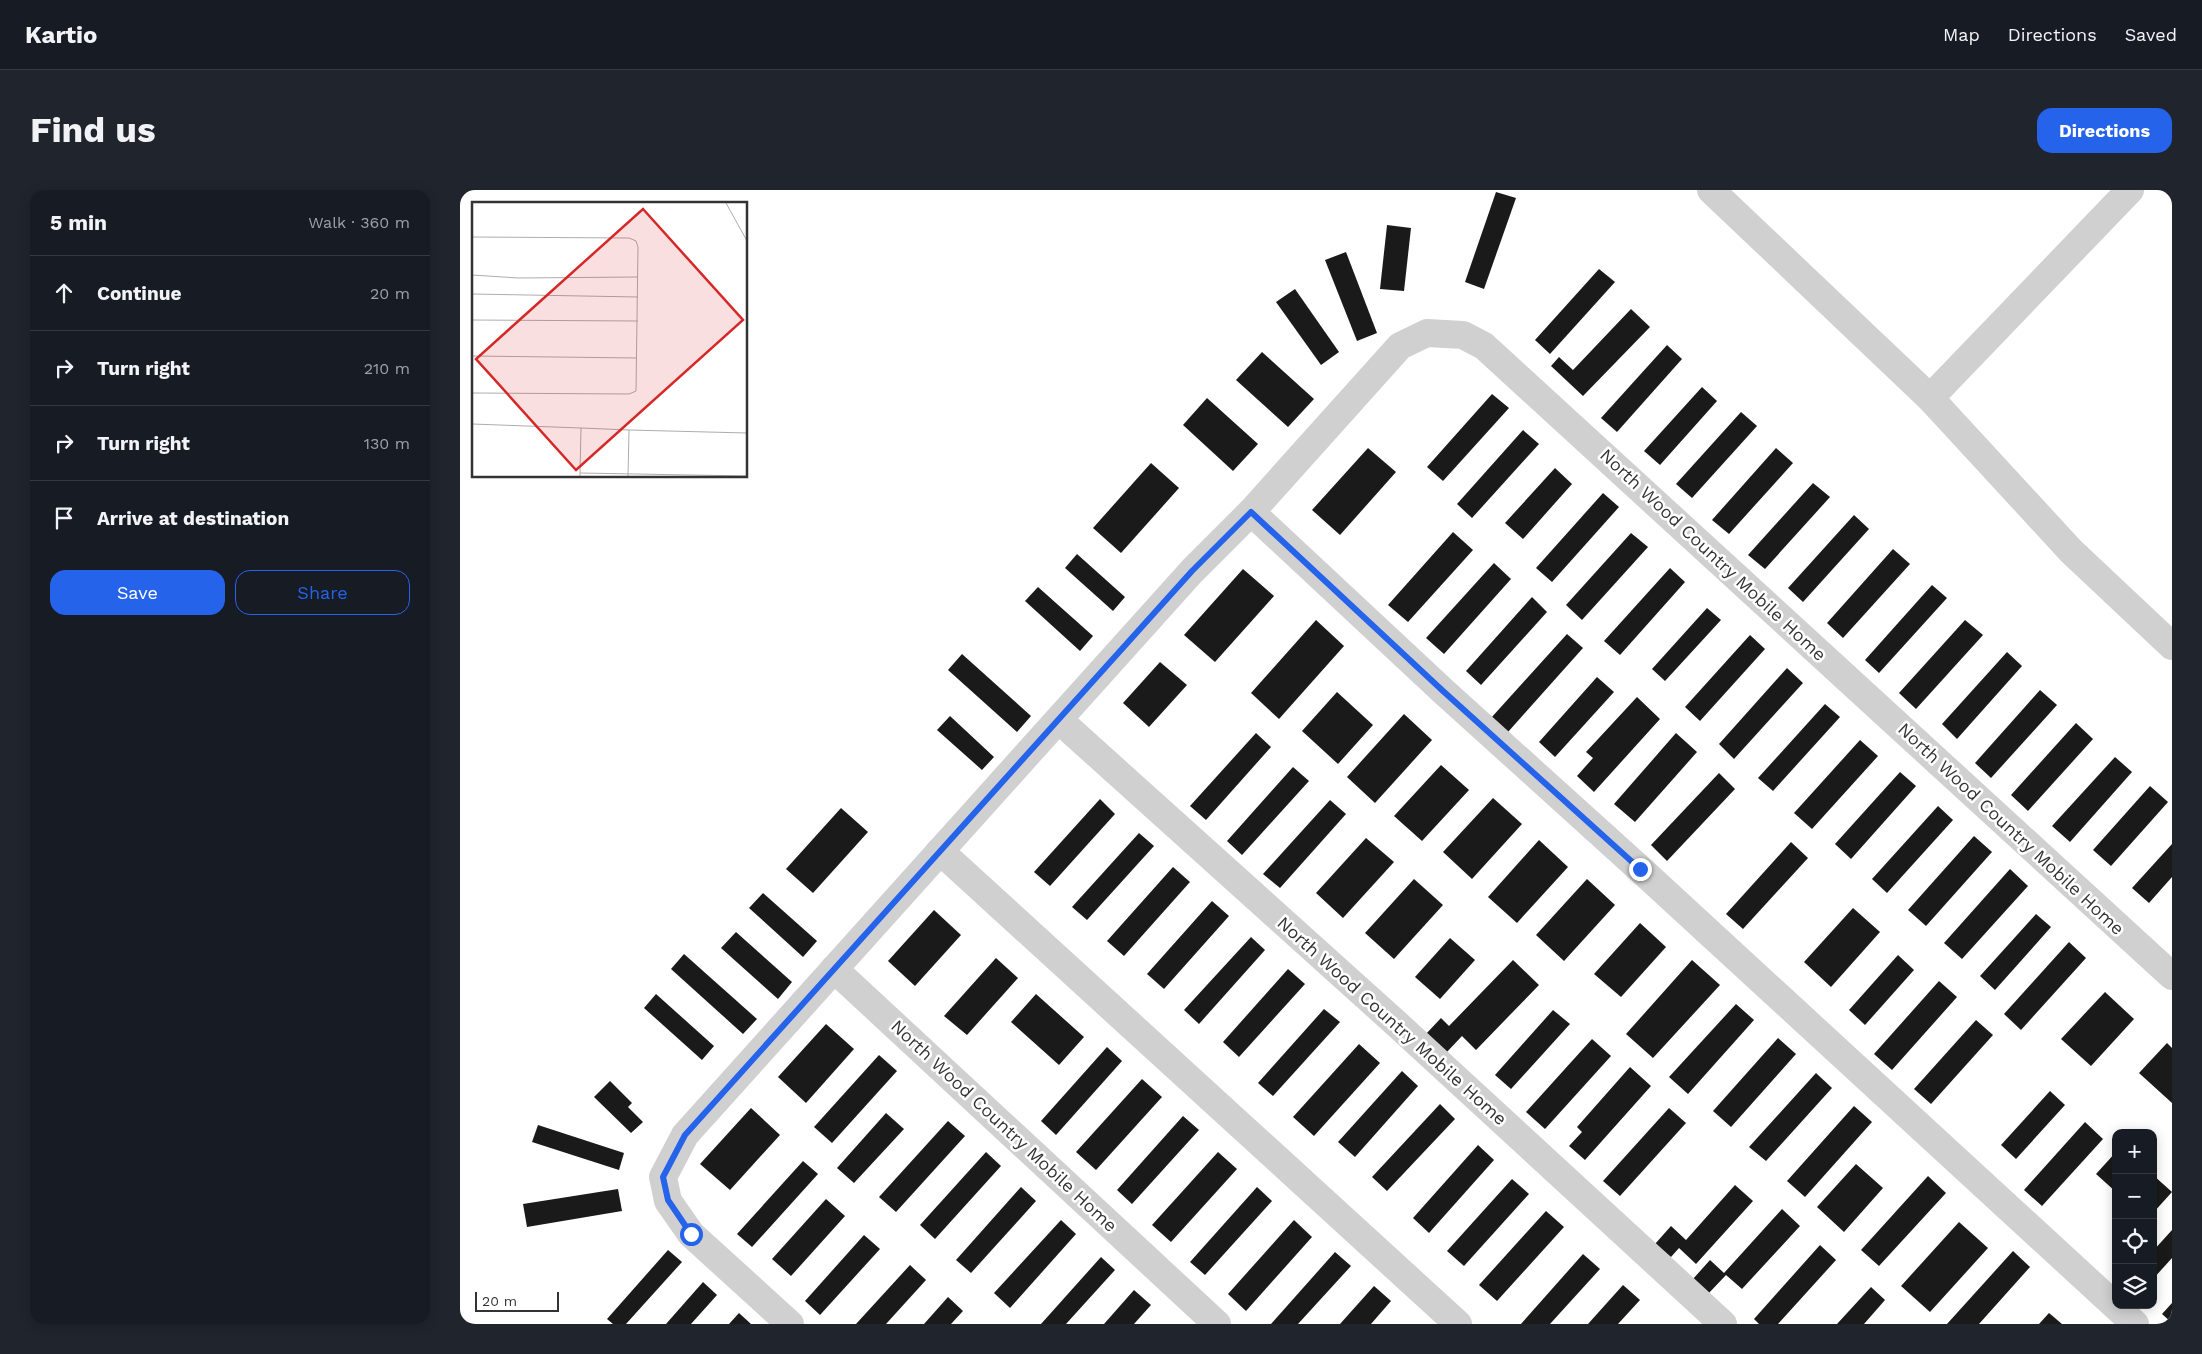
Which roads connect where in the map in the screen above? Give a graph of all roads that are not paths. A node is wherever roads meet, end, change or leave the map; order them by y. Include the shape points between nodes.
1 (1711, 190) edge
2 (2130, 190) edge
3 (1930, 398) junction
4 (1251, 512) junction
5 (2172, 646) edge
6 (1058, 720) junction
7 (940, 852) junction
8 (834, 969) junction
9 (2172, 976) edge
10 (790, 1324) edge
11 (1217, 1324) edge
12 (1458, 1324) edge
13 (1723, 1324) edge
14 (2134, 1324) edge

1 - 3 street
2 - 3 street
3 - 5 street via 2071,551
4 - 6 street, North Wood Country Mobile Home via 1192,571
4 - 9 street, North Wood Country Mobile Home via 1400,346 1428,334 1463,334 1484,346 1551,406
4 - 14 street
6 - 7 street, North Wood Country Mobile Home
6 - 13 street, North Wood Country Mobile Home via 1399,1026
7 - 8 street, North Wood Country Mobile Home
7 - 12 street
8 - 10 street, North Wood Country Mobile Home via 685,1135 663,1177 668,1200 691,1234
8 - 11 street, North Wood Country Mobile Home

